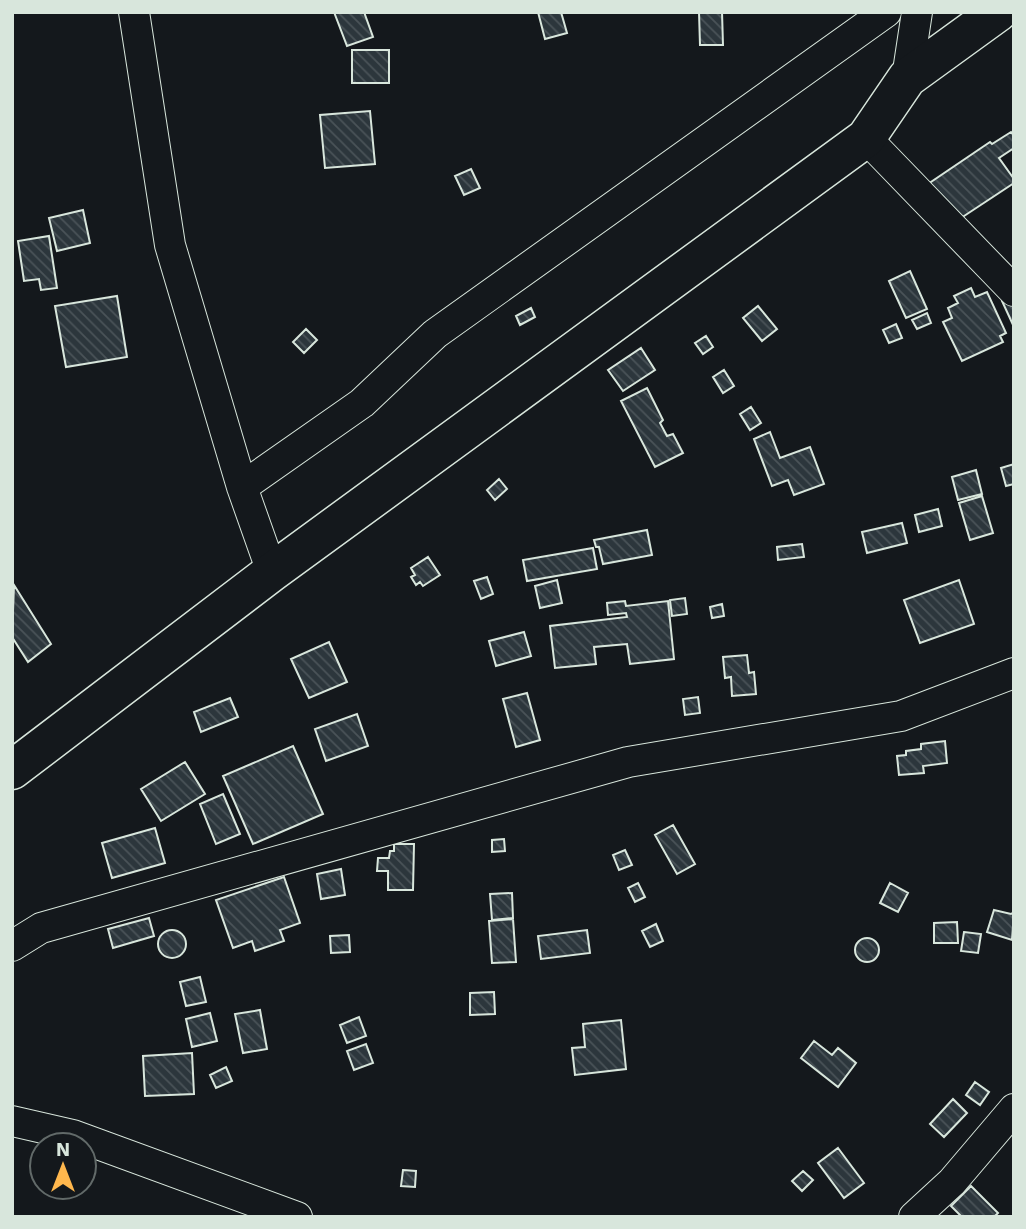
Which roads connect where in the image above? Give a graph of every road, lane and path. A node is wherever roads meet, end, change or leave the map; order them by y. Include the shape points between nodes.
1 (134, 12) edge
2 (886, 12) edge
3 (917, 12) edge
4 (998, 12) edge
5 (907, 78) junction
6 (866, 138) junction
7 (1014, 291) edge
8 (242, 487) junction
9 (272, 572) junction
10 (1014, 673) edge
11 (12, 770) edge
12 (12, 946) edge
13 (1014, 1109) edge
14 (12, 1121) edge
15 (297, 1217) edge
16 (914, 1217) edge

1 - 8 street via 170,245
2 - 8 street via 435,334 362,403
3 - 5 street
4 - 5 street
5 - 6 street
6 - 7 street
6 - 9 street
8 - 9 street
9 - 11 street
10 - 12 street via 901,716 628,762 41,928
13 - 16 street via 952,1182
14 - 15 street via 73,1135

